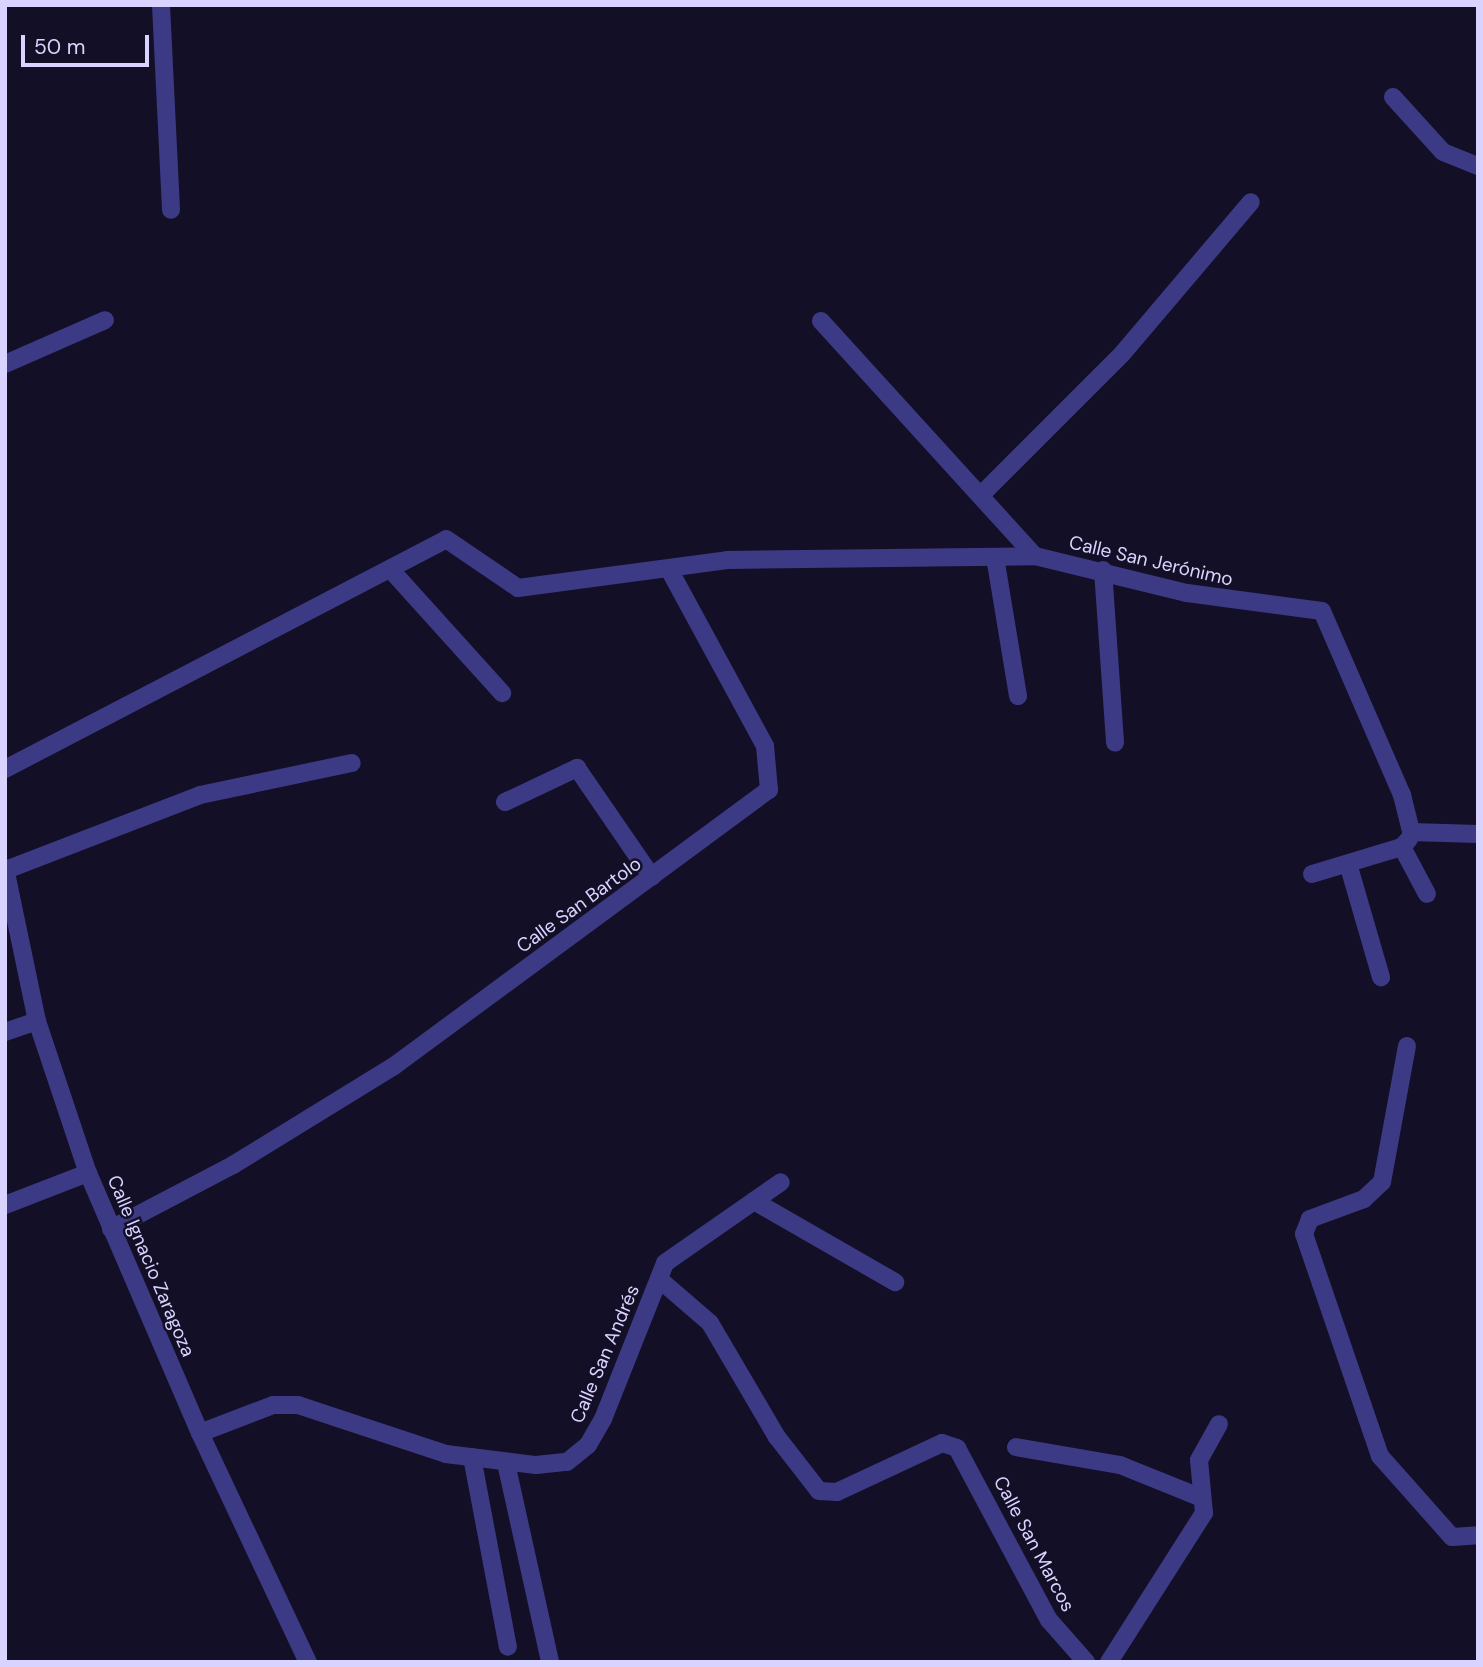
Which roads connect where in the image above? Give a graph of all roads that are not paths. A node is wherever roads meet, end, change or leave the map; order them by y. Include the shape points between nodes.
1 (161, 5) edge
2 (1393, 97) dead end
3 (1478, 166) edge
4 (1251, 202) dead end
5 (171, 210) dead end
6 (105, 320) dead end
7 (821, 321) dead end
8 (5, 364) edge
9 (982, 494) junction
10 (1035, 556) junction
11 (995, 557) junction
12 (391, 570) junction
13 (670, 570) junction
14 (1103, 570) junction
15 (502, 692) dead end
16 (1018, 696) dead end
17 (1115, 743) dead end
18 (352, 763) dead end
19 (5, 769) edge
20 (505, 802) dead end
21 (1478, 834) edge
22 (1406, 840) junction
23 (1349, 867) junction
24 (5, 869) edge
25 (1312, 874) dead end
26 (652, 877) junction
27 (1427, 894) dead end
28 (1381, 977) dead end
29 (37, 1021) junction
30 (5, 1032) edge
31 (1407, 1046) dead end
32 (88, 1173) junction
33 (781, 1182) dead end
34 (754, 1201) junction
35 (5, 1205) edge
36 (111, 1229) junction
37 (659, 1279) junction
38 (895, 1282) dead end
39 (1219, 1424) dead end
40 (200, 1433) junction
41 (949, 1444) joint
42 (1016, 1447) dead end
43 (472, 1457) junction
44 (506, 1463) junction
45 (1202, 1497) junction
46 (1478, 1535) edge
47 (508, 1647) dead end
48 (309, 1662) edge
49 (551, 1662) edge
50 (1086, 1662) edge
51 (1109, 1662) edge

1 - 5 street
2 - 3 street via 1443,152
4 - 9 street via 1122,354
6 - 8 street
7 - 9 street
9 - 10 street
10 - 11 street, Calle San Jerónimo
10 - 14 street, Calle San Jerónimo
11 - 13 street, Calle San Jerónimo via 773,558
11 - 16 street
12 - 13 street via 446,539 518,588
12 - 15 street
12 - 19 street
13 - 26 street, Calle San Bartolo via 750,715 771,780 758,802
14 - 17 street
14 - 22 street, Calle San Jerónimo via 1187,593 1322,611 1398,785
18 - 24 street via 200,795
20 - 26 street via 577,768
21 - 22 street
22 - 23 street
22 - 27 street
23 - 25 street
23 - 28 street
24 - 29 street, Calle Ignacio Zaragoza
26 - 36 street, Calle San Bartolo via 394,1066 243,1159
29 - 30 street
29 - 32 street, Calle Ignacio Zaragoza
31 - 46 street via 1382,1182 1364,1199 1310,1219 1304,1234 1380,1456 1452,1537
32 - 35 street
32 - 36 street, Calle Ignacio Zaragoza
33 - 34 street
34 - 37 street via 674,1254
34 - 38 street
36 - 40 street, Calle Ignacio Zaragoza
37 - 41 street, Calle San Andrés via 710,1323 778,1437 819,1491 837,1492
37 - 44 street, Calle San Andrés via 588,1445 553,1465
39 - 45 street via 1199,1460
40 - 43 street, Calle San Andrés via 264,1408 298,1405 385,1436
40 - 48 street, Calle Ignacio Zaragoza
41 - 50 street, Calle San Marcos via 962,1454 1049,1620
42 - 45 street via 1120,1465
43 - 44 street, Calle San Andrés
43 - 47 street
44 - 49 street
45 - 51 street via 1204,1513

